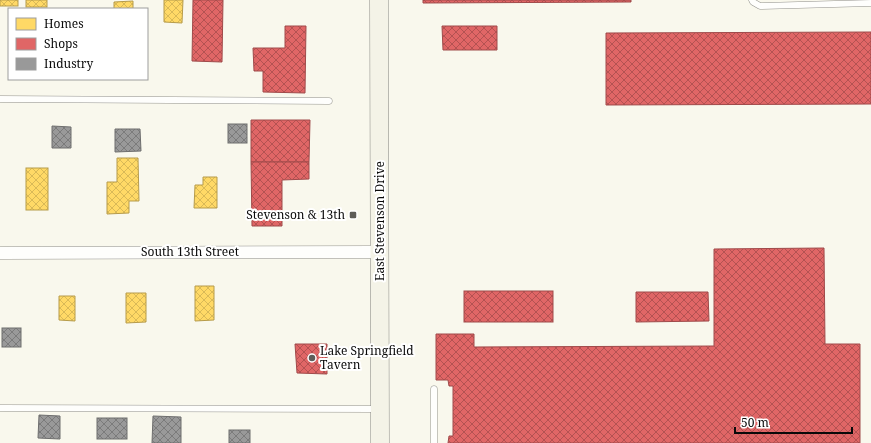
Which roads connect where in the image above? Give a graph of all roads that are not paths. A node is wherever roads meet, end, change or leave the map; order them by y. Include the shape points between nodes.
1 (379, 0) edge
2 (752, 0) edge
3 (857, 2) edge
4 (871, 3) edge
5 (0, 99) edge
6 (329, 100) dead end
7 (380, 252) junction
8 (0, 253) edge
9 (434, 389) dead end
10 (0, 408) edge
11 (380, 409) junction
12 (380, 443) edge
13 (434, 443) edge

1 - 7 main road, East Stevenson Drive
2 - 3 lane via 760,6
3 - 4 lane
5 - 6 lane
7 - 8 street, South 13th Street
7 - 11 main road, East Stevenson Drive
9 - 13 lane
10 - 11 lane
11 - 12 main road, East Stevenson Drive

